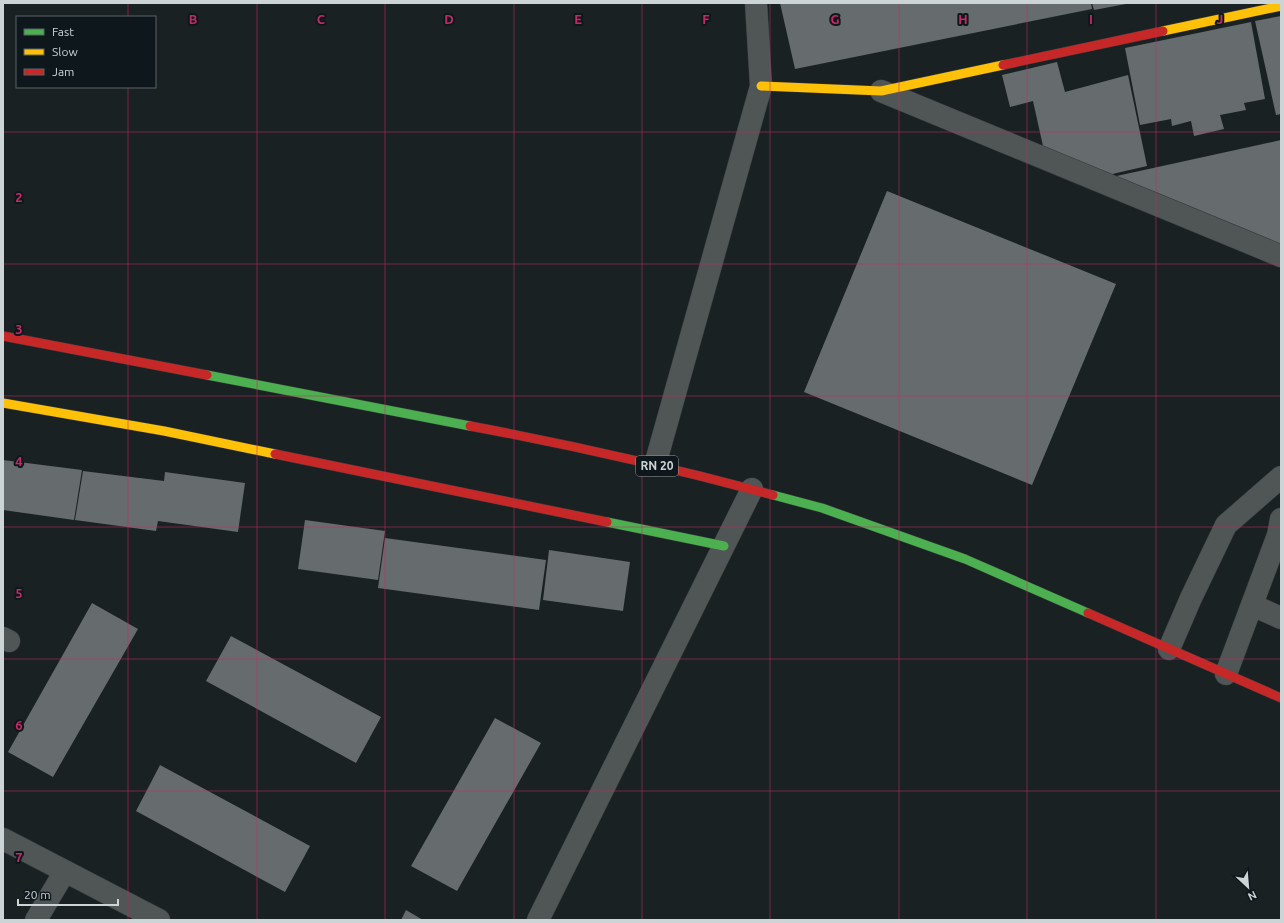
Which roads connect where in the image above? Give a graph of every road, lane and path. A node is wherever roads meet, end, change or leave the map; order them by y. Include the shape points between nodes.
1 (756, 3) edge
2 (1281, 6) edge
3 (761, 86) junction
4 (881, 90) junction
5 (1281, 256) edge
6 (3, 336) edge
7 (3, 403) edge
8 (655, 465) junction
9 (1281, 477) edge
10 (752, 489) junction
11 (1280, 530) edge
12 (724, 546) junction
13 (1252, 605) junction
14 (1281, 618) edge
15 (1170, 649) junction
16 (1226, 674) junction
17 (1281, 698) edge
18 (3, 839) edge
19 (65, 871) junction
20 (36, 920) edge
21 (159, 920) edge
22 (538, 920) edge

1 - 3 street
2 - 4 main road
3 - 4 main road
3 - 8 street
4 - 5 street
6 - 8 main road, RN 20 via 560,443
7 - 12 main road via 164,431
8 - 10 main road, RN 20
9 - 15 street via 1226,525
10 - 12 street
10 - 15 main road, RN 20 via 822,508 965,559
11 - 13 street
12 - 22 street
13 - 14 street
13 - 16 street
15 - 16 main road, RN 20
16 - 17 main road, RN 20
18 - 19 street
19 - 20 street
19 - 21 street

